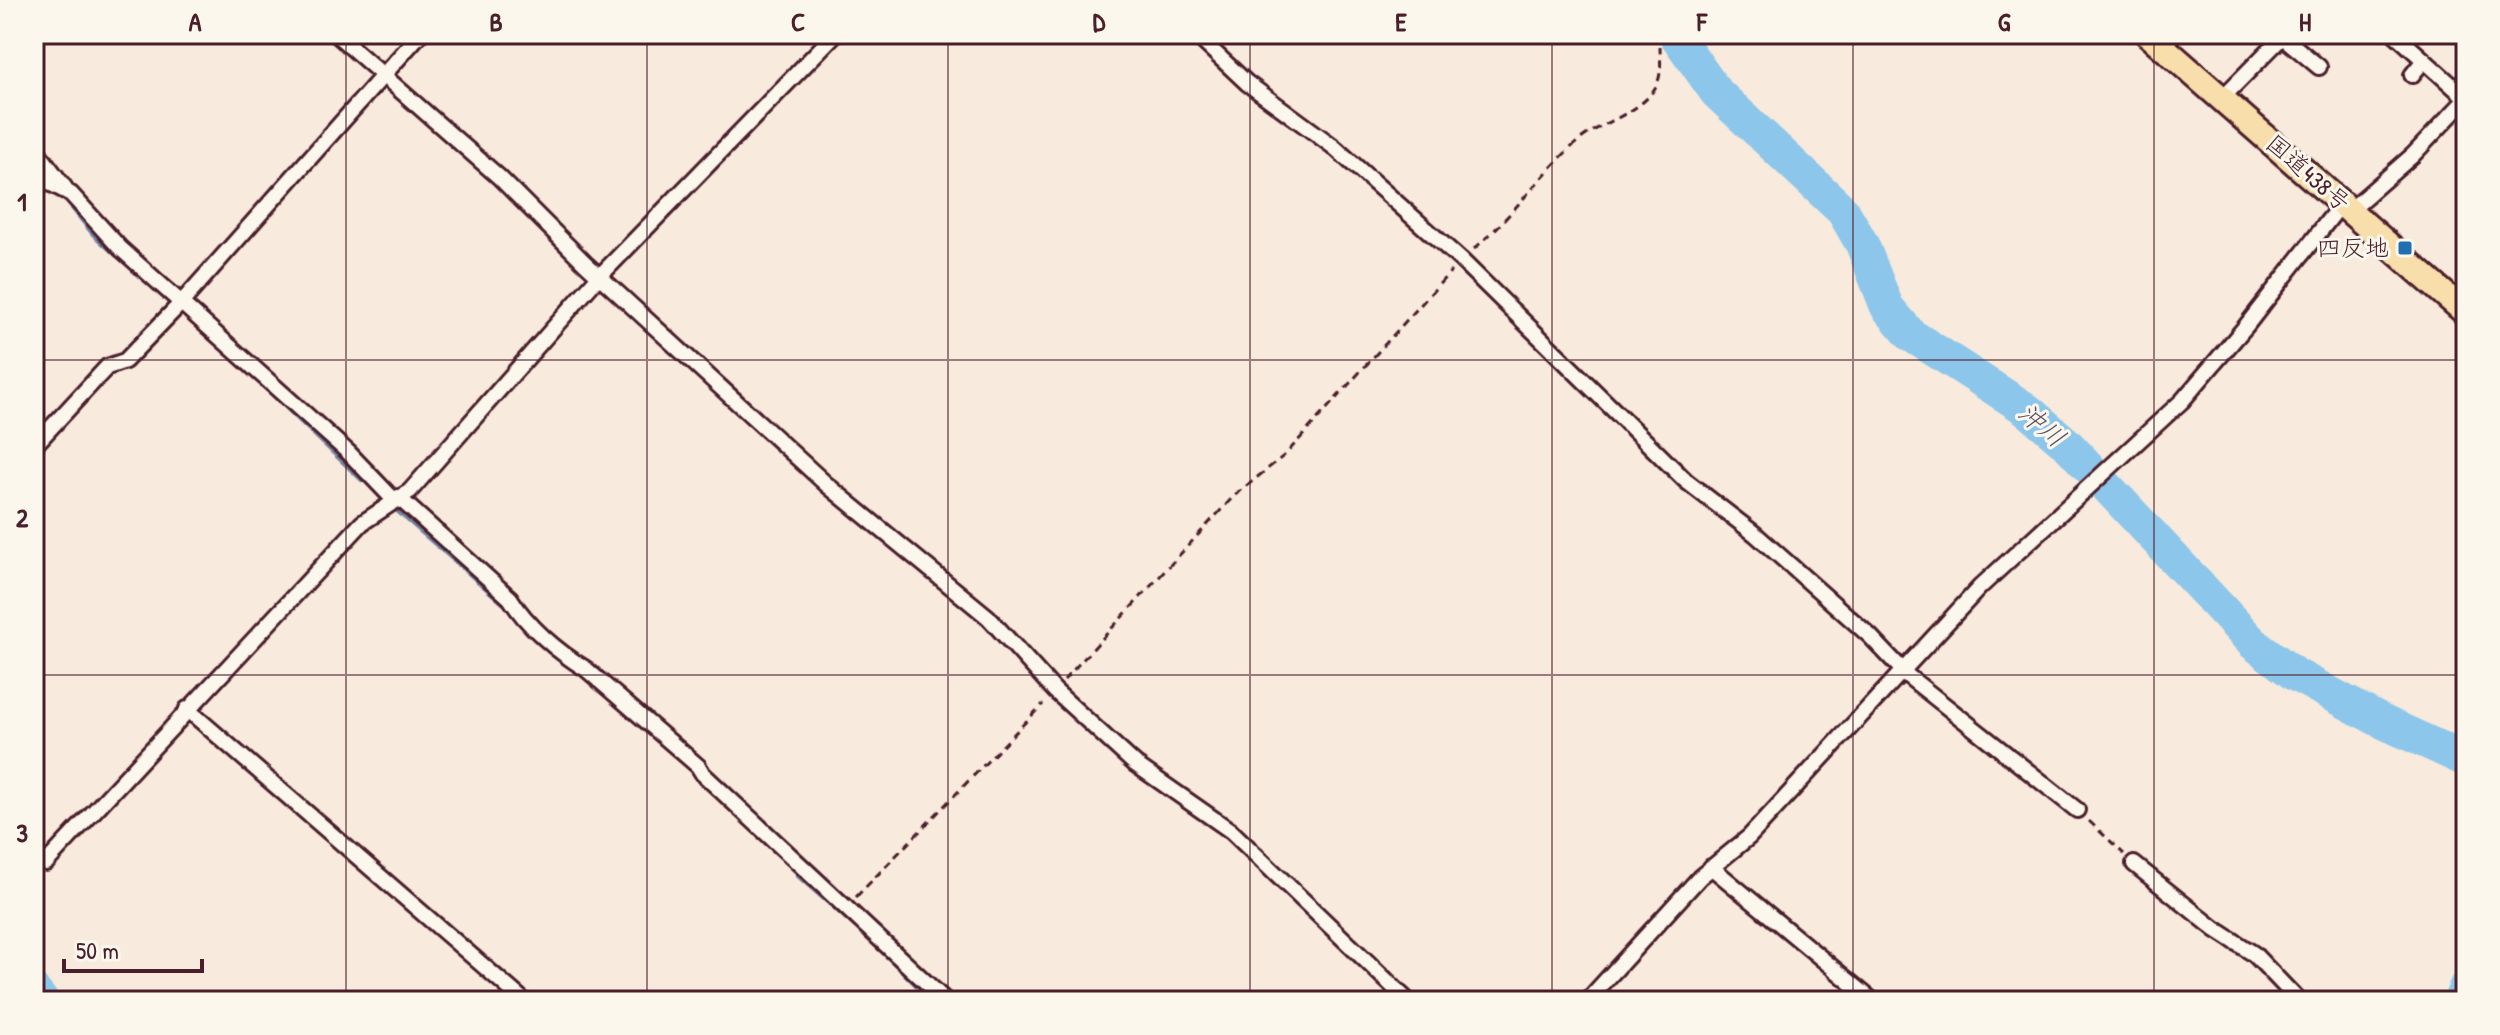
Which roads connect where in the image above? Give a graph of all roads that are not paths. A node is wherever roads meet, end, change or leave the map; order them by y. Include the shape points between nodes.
1 (336, 34) edge
2 (420, 34) edge
3 (835, 34) edge
4 (1195, 34) edge
5 (2148, 34) edge
6 (2395, 34) edge
7 (2284, 35) edge
8 (2424, 60) junction
9 (2319, 67) dead end
10 (2412, 75) dead end
11 (384, 76) junction
12 (2222, 98) junction
13 (2466, 98) edge
14 (34, 147) edge
15 (34, 175) edge
16 (71, 194) junction
17 (2346, 206) junction
18 (600, 276) junction
19 (178, 306) junction
20 (2466, 313) edge
21 (34, 446) edge
22 (396, 499) junction
23 (1904, 671) junction
24 (187, 709) junction
25 (2077, 810) road end
26 (34, 852) edge
27 (2134, 864) road end
28 (1711, 867) junction
29 (524, 1001) edge
30 (946, 1001) edge
31 (1408, 1001) edge
32 (1587, 1001) edge
33 (1873, 1001) edge
34 (2299, 1001) edge

1 - 11 street
2 - 11 street
3 - 18 street
4 - 23 street via 1461,260 1686,481 1755,534
5 - 12 highway, 国道438号
6 - 8 street
7 - 9 street
7 - 12 street
8 - 10 street
8 - 13 street
11 - 18 street via 499,177
11 - 19 street
12 - 17 highway, 国道438号
13 - 17 street via 2413,155
14 - 16 street
15 - 16 street
16 - 19 street
17 - 20 highway, 国道438号
17 - 23 street via 2182,401 1980,587
18 - 22 street via 410,491
18 - 31 street via 826,484 988,617 1055,691 1135,764 1231,831
19 - 21 street via 125,361 107,367
19 - 22 street
22 - 24 street via 362,523
22 - 30 street via 510,598 519,613 571,660 698,766
23 - 25 street
23 - 28 street via 1749,837
24 - 26 street via 46,863
24 - 29 street
27 - 34 street via 2254,954
28 - 32 street
28 - 33 street

